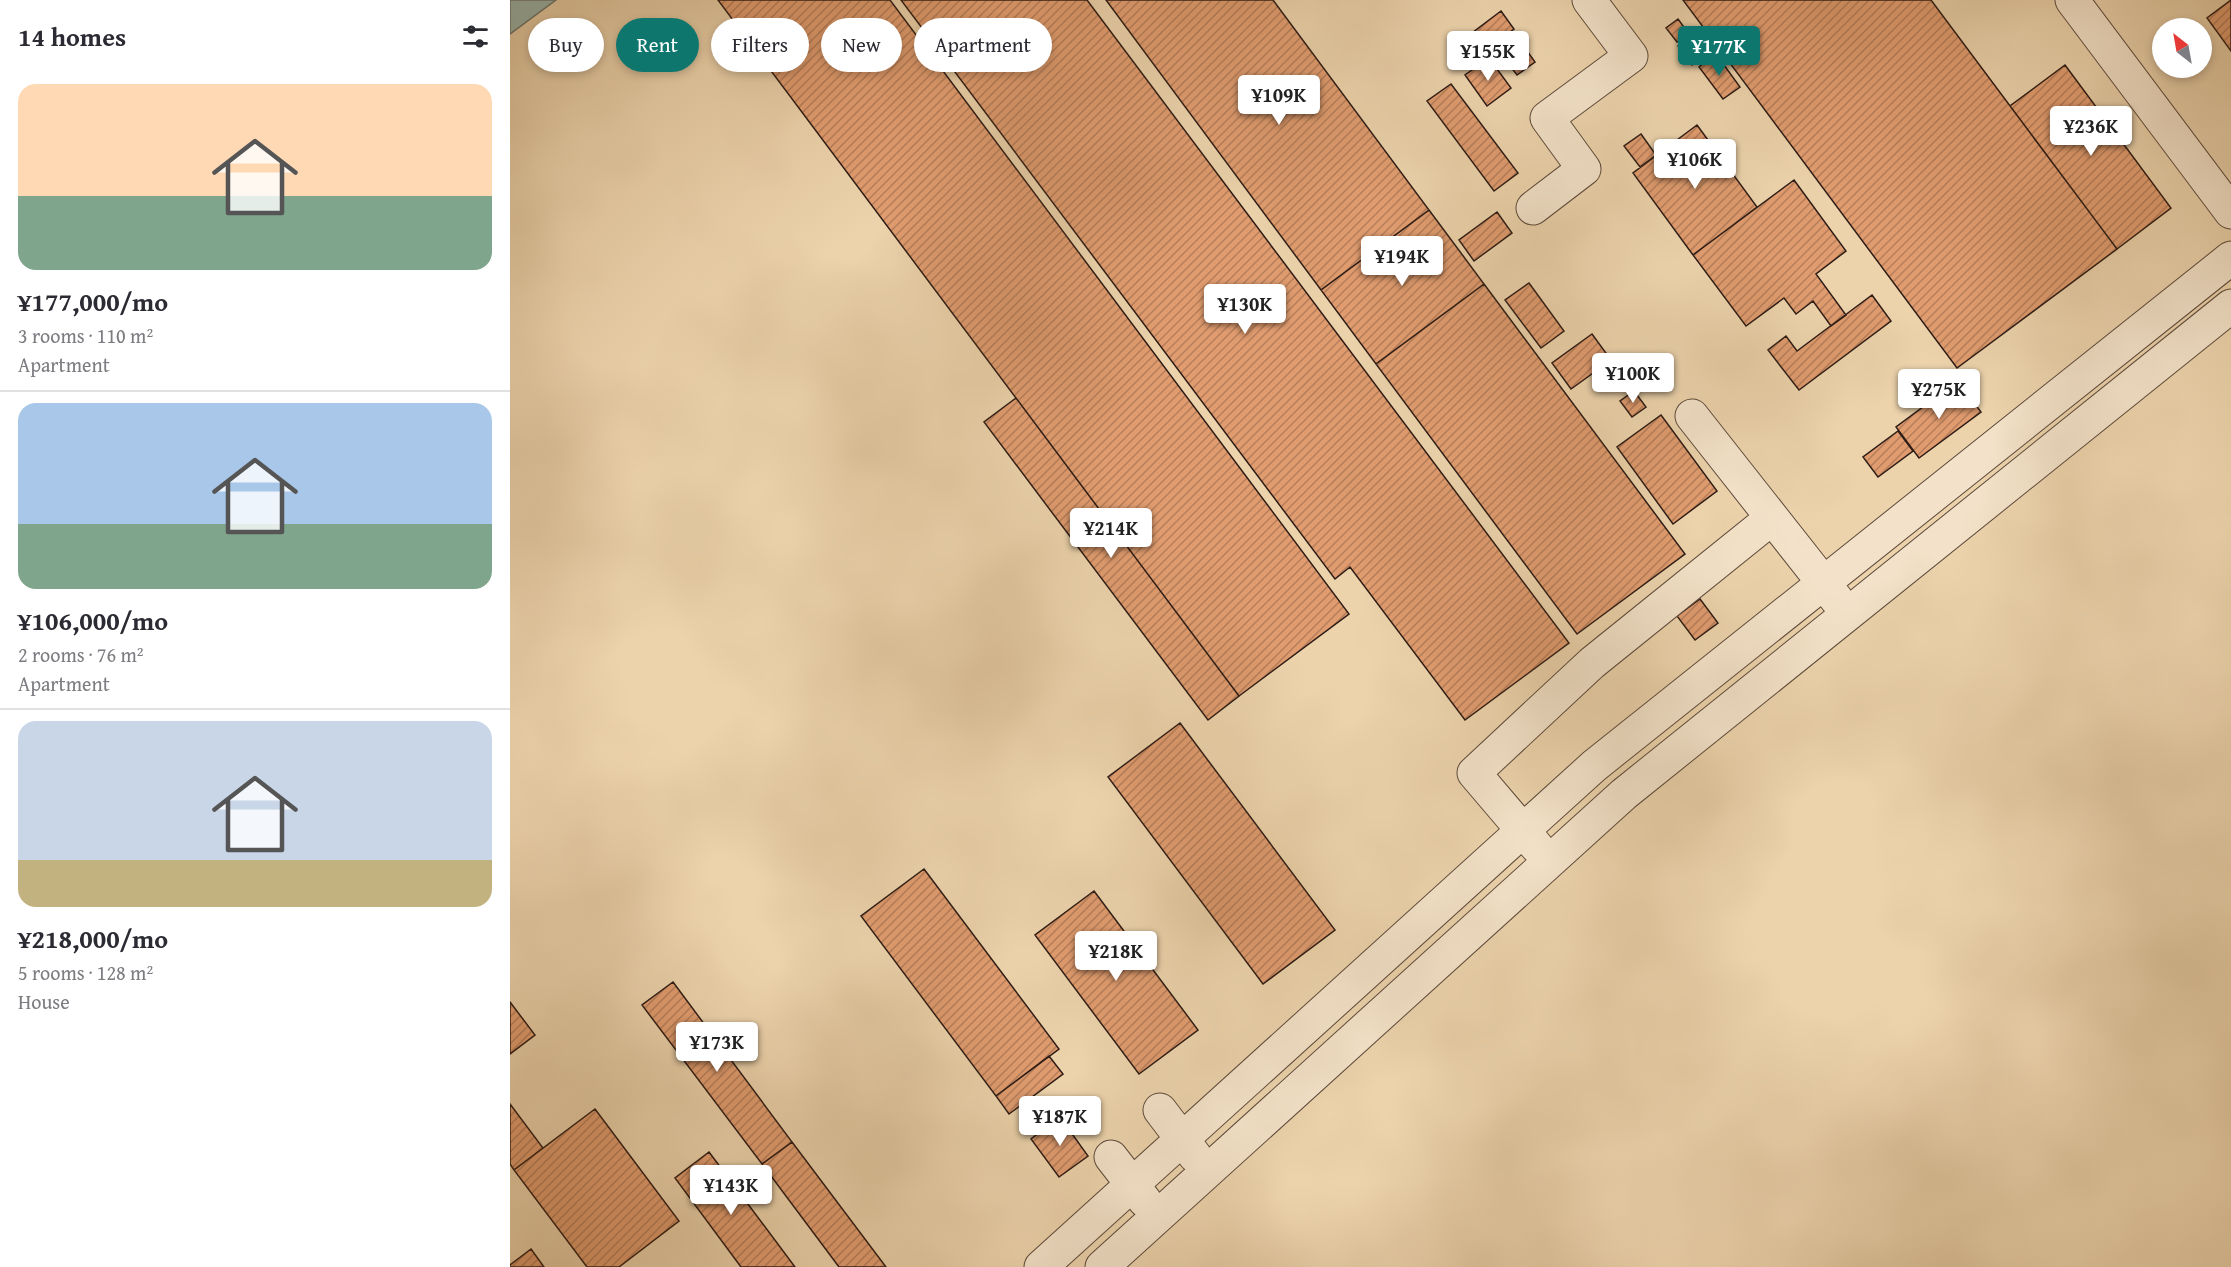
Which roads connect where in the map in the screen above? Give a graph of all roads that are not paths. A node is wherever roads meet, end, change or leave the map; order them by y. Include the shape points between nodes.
1 (1589, 0) edge
2 (2072, 0) edge
3 (1533, 208) dead end
4 (2231, 212) edge
5 (2231, 258) edge
6 (2231, 306) edge
7 (1692, 416) dead end
8 (1772, 518) junction
9 (1822, 583) junction
10 (1847, 614) junction
11 (1523, 830) junction
12 (1549, 861) junction
13 (1160, 1110) dead end
14 (1182, 1139) junction
15 (1111, 1157) dead end
16 (1208, 1171) junction
17 (1132, 1184) junction
18 (1158, 1216) junction
19 (1041, 1267) edge
20 (1102, 1267) edge

1 - 3 street via 1631,56 1546,118 1584,170
2 - 4 street
5 - 9 street
6 - 10 street
7 - 8 street
8 - 9 street
8 - 11 street via 1592,663 1474,773
9 - 10 street
9 - 11 street via 1594,766
10 - 12 street via 1623,794
11 - 12 street
11 - 14 street
12 - 16 street
13 - 14 street
14 - 16 street
14 - 17 street
15 - 17 street
16 - 18 street
17 - 18 street
17 - 19 street
18 - 20 street

